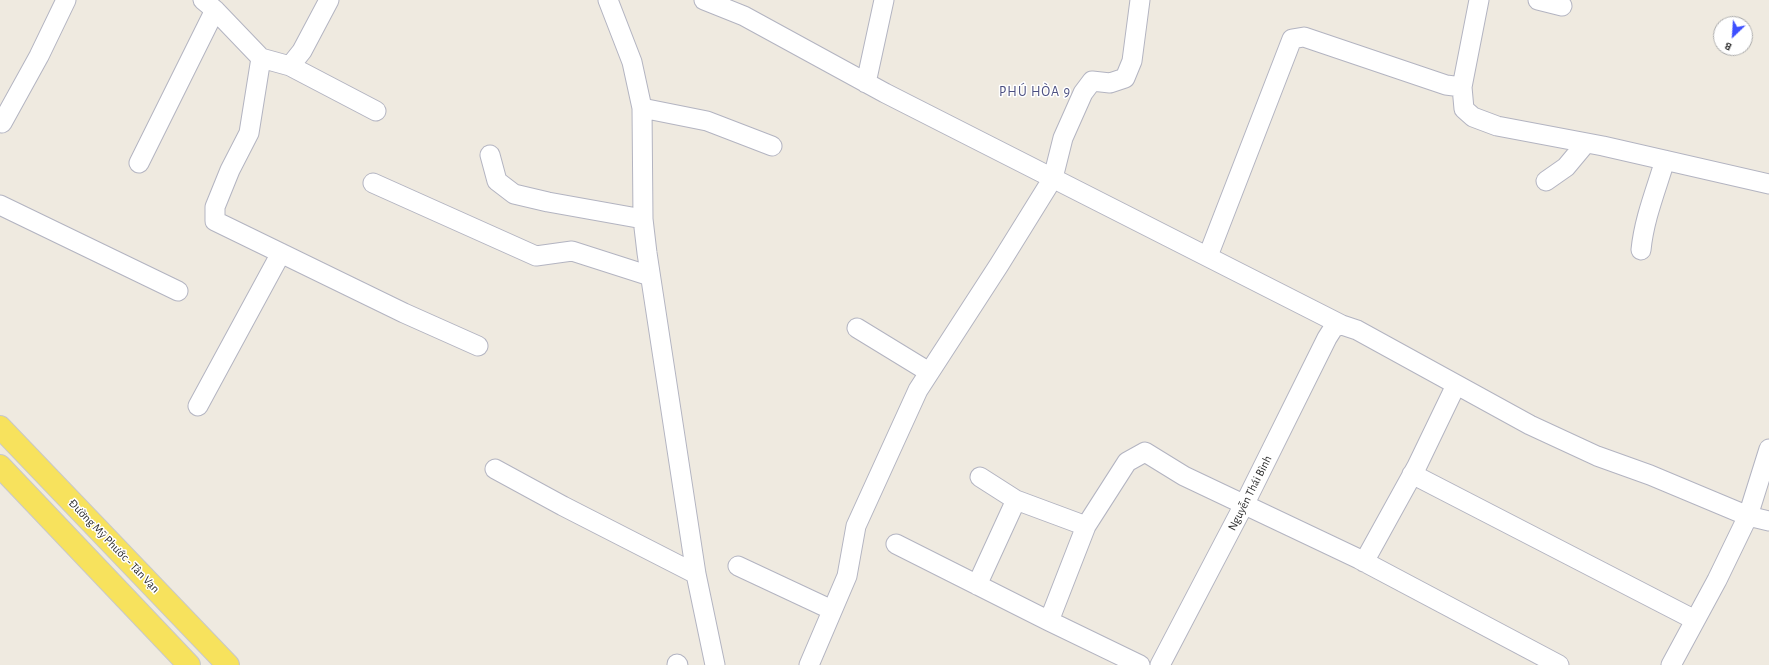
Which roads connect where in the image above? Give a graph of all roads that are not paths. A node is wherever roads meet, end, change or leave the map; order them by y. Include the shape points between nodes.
1 (66, 0) edge
2 (329, 0) edge
3 (608, 0) edge
4 (704, 0) edge
5 (884, 0) edge
6 (1140, 0) edge
7 (1479, 0) edge
8 (1538, 0) edge
9 (209, 5) edge
10 (1562, 6) dead end
11 (261, 58) junction
12 (290, 66) junction
13 (866, 83) junction
14 (1462, 86) junction
15 (642, 108) junction
16 (376, 111) dead end
17 (1, 124) edge
18 (1586, 142) junction
19 (772, 146) dead end
20 (490, 155) dead end
21 (1665, 160) junction
22 (139, 163) dead end
23 (1053, 178) junction
24 (1546, 180) dead end
25 (373, 183) dead end
26 (1769, 184) edge
27 (0, 205) edge
28 (643, 219) junction
29 (1641, 250) dead end
30 (281, 254) junction
31 (1208, 256) junction
32 (650, 276) junction
33 (178, 291) dead end
34 (1342, 325) junction
35 (857, 328) dead end
36 (478, 346) dead end
37 (929, 372) junction
38 (1456, 385) junction
39 (198, 406) dead end
40 (0, 427) edge
41 (1769, 449) edge
42 (0, 466) edge
43 (495, 469) dead end
44 (1412, 474) junction
45 (980, 477) dead end
46 (1016, 500) junction
47 (1244, 504) junction
48 (1748, 516) junction
49 (1769, 521) edge
50 (1086, 526) junction
51 (896, 544) dead end
52 (1364, 562) junction
53 (738, 566) dead end
54 (696, 574) junction
55 (977, 585) junction
56 (832, 610) junction
57 (1695, 620) junction
58 (1049, 622) junction
59 (189, 665) edge
60 (228, 665) edge
61 (715, 665) edge
62 (809, 665) edge
63 (1140, 665) edge
64 (1160, 665) edge
65 (1559, 665) edge
66 (1671, 665) edge

1 - 17 street via 39,56
2 - 12 street via 302,52
3 - 15 street via 632,62
4 - 13 street via 744,16
5 - 13 street
6 - 23 street via 1132,62 1125,78 1110,83 1092,81 1083,93 1063,138
7 - 14 street
8 - 10 street
9 - 11 street
9 - 22 street
11 - 12 street
11 - 30 street via 249,133 215,207 215,221
12 - 16 street
13 - 23 street
14 - 18 street via 1464,109 1473,117 1497,126
14 - 31 street via 1446,85 1304,37 1292,39
15 - 19 street via 707,121
15 - 28 street
18 - 21 street
18 - 24 street via 1566,167
20 - 28 street via 497,181 514,194
21 - 26 street
21 - 29 street via 1651,204
23 - 31 street
23 - 37 street
25 - 32 street via 536,256 572,251
27 - 33 street
28 - 32 street
30 - 36 street
30 - 39 street
31 - 34 street
32 - 54 street
34 - 38 street via 1357,330
34 - 47 street, Nguyễn Thái Bình via 1334,327 1327,338
35 - 37 street
37 - 56 street via 918,390 856,526 847,576
38 - 44 street
38 - 48 street via 1530,425 1597,456
40 - 60 main road, Đường Mỹ Phước - Tân Vạn
41 - 48 street
42 - 59 main road
43 - 54 street
44 - 52 street
44 - 57 street
45 - 46 street
46 - 50 street
46 - 55 street
47 - 50 street via 1184,476 1145,452 1128,462
47 - 52 street
47 - 64 street, Nguyễn Thái Bình
48 - 49 street
48 - 57 street
50 - 58 street
51 - 55 street
52 - 65 street
53 - 56 street
54 - 61 street
55 - 58 street
56 - 62 street
57 - 66 street
58 - 63 street

